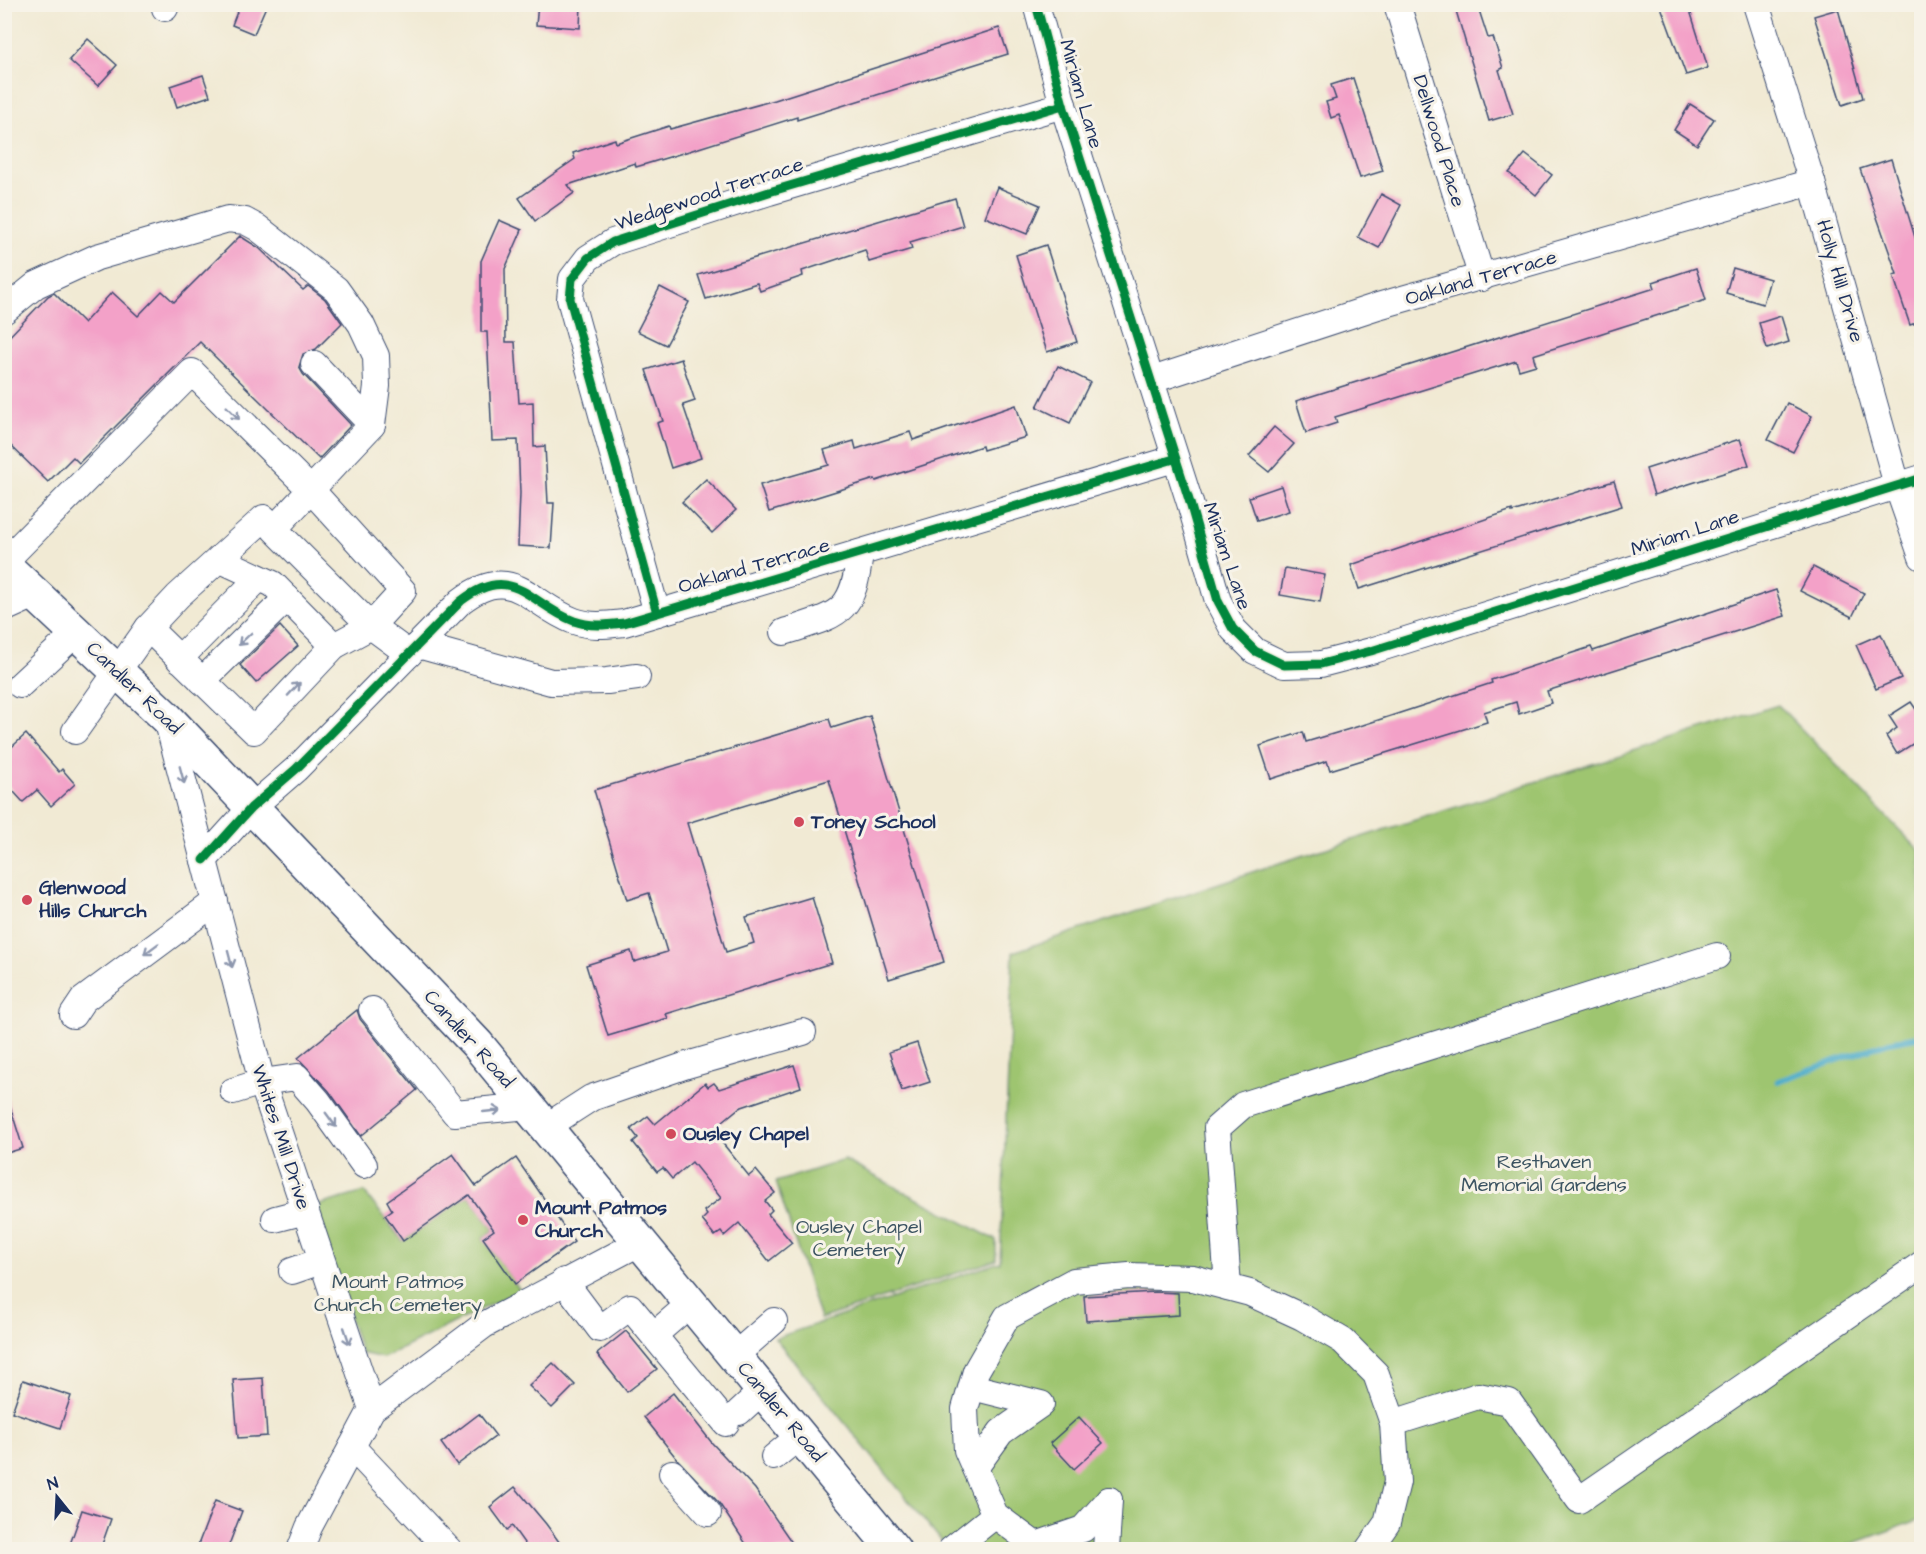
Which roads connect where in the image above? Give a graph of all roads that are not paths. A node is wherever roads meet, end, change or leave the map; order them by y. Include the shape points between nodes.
1 (1036, 4) edge
2 (1397, 4) edge
3 (1756, 4) edge
4 (1063, 105) junction
5 (1812, 182) junction
6 (1482, 278) junction
7 (4, 311) edge
8 (314, 364) dead end
9 (1152, 380) junction
10 (372, 425) junction
11 (1174, 459) junction
12 (1910, 481) edge
13 (312, 491) junction
14 (264, 518) dead end
15 (860, 553) junction
16 (1922, 557) edge
17 (219, 559) junction
18 (4, 564) edge
19 (259, 578) junction
20 (37, 594) junction
21 (287, 598) junction
22 (4, 609) edge
23 (657, 613) junction
24 (371, 626) junction
25 (148, 628) junction
26 (77, 632) junction
27 (784, 632) dead end
28 (333, 646) junction
29 (413, 649) junction
30 (179, 659) junction
31 (117, 670) junction
32 (638, 677) dead end
33 (202, 681) junction
34 (20, 685) dead end
35 (167, 718) junction
36 (75, 731) dead end
37 (251, 808) junction
38 (204, 860) junction
39 (215, 902) junction
40 (1717, 956) dead end
41 (78, 1007) dead end
42 (372, 1011) dead end
43 (803, 1032) dead end
44 (262, 1082) junction
45 (233, 1090) dead end
46 (537, 1117) junction
47 (364, 1165) dead end
48 (306, 1211) junction
49 (275, 1220) dead end
50 (641, 1242) junction
51 (321, 1261) junction
52 (1922, 1264) edge
53 (292, 1271) dead end
54 (564, 1281) junction
55 (1228, 1287) junction
56 (691, 1303) junction
57 (774, 1321) dead end
58 (654, 1335) junction
59 (734, 1356) junction
60 (972, 1387) junction
61 (763, 1390) junction
62 (372, 1409) junction
63 (1393, 1423) junction
64 (801, 1435) junction
65 (352, 1447) junction
66 (774, 1457) dead end
67 (975, 1468) junction
68 (672, 1473) dead end
69 (708, 1514) dead end
70 (995, 1515) junction
71 (1039, 1547) edge
72 (300, 1550) edge
73 (449, 1550) edge
74 (894, 1550) edge
75 (951, 1550) edge
76 (1106, 1550) edge
77 (1368, 1550) edge

1 - 4 street, Miriam Lane
2 - 6 street, Dellwood Place
3 - 5 street, Holly Hill Drive
4 - 9 street, Miriam Lane
4 - 23 street, Wedgewood Terrace via 613,242 588,258 572,279 570,299
5 - 6 street, Oakland Terrace
5 - 12 street, Holly Hill Drive
6 - 9 street, Oakland Terrace via 1378,306
7 - 10 street via 36,285 97,257 228,219 245,221 336,289 361,324 376,356
8 - 10 street
9 - 11 street, Miriam Lane
10 - 13 street
11 - 12 street, Miriam Lane via 1218,601 1228,620 1255,651 1284,665 1322,664 1371,651
11 - 15 street, Oakland Terrace
12 - 16 street, Holly Hill Drive
18 -> 13 street via 192,372
13 - 24 street via 403,591
13 - 24 street via 274,529
14 - 17 street
15 - 23 street, Oakland Terrace
15 - 27 street via 858,576 847,605 826,618
17 - 19 street
17 - 25 street
18 - 20 main road, Candler Road
19 - 21 street via 273,584
19 - 30 street
20 - 22 street
20 - 26 main road, Candler Road
21 - 28 street
21 -> 33 street
23 - 29 street, Oakland Terrace via 624,623 595,626 572,620 517,587 495,585 474,591
24 - 28 street
24 - 29 street
25 - 30 street
25 - 31 street
26 - 31 main road, Candler Road
26 - 34 street
33 -> 28 street via 254,731
29 - 32 street via 551,682
29 - 37 street, Oakland Terrace via 296,769
30 - 33 street
31 - 35 main road, Candler Road
31 - 36 street
35 - 37 main road, Candler Road
35 -> 38 street, Whites Mill Drive
37 - 38 street
37 - 46 main road, Candler Road via 477,1044
38 - 39 street, Whites Mill Drive
39 -> 41 street
39 -> 44 street, Whites Mill Drive
40 - 55 street via 1243,1106 1217,1128
42 -> 46 street via 455,1113
43 - 46 street via 687,1065
44 - 45 street
44 -> 47 street via 297,1077
44 - 48 street, Whites Mill Drive via 303,1176
46 - 50 main road, Candler Road
48 - 49 street
48 - 51 street, Whites Mill Drive
50 - 54 street
50 - 56 main road, Candler Road
51 - 53 street
51 -> 62 street, Whites Mill Drive
52 - 63 street via 1579,1500 1509,1402 1478,1396
54 - 58 street via 600,1329 630,1307
54 - 62 street via 484,1325
55 - 60 street via 1194,1278 1129,1276 1074,1281 1007,1317 976,1371
55 - 63 street via 1302,1317 1343,1341 1376,1374
56 - 58 street
56 - 59 main road, Candler Road
57 - 59 street
58 - 61 street via 733,1418
59 - 61 main road, Candler Road
60 - 67 street via 965,1408 967,1450
60 - 67 street via 1041,1404 1001,1432
61 - 64 main road, Candler Road
62 - 65 street
63 - 77 street via 1397,1482 1387,1523
64 - 66 street
64 - 74 main road, Candler Road
65 - 72 street
65 - 73 street
67 - 70 street
68 - 69 street
70 - 71 street
70 - 75 street
71 - 76 street via 1083,1530 1109,1500

